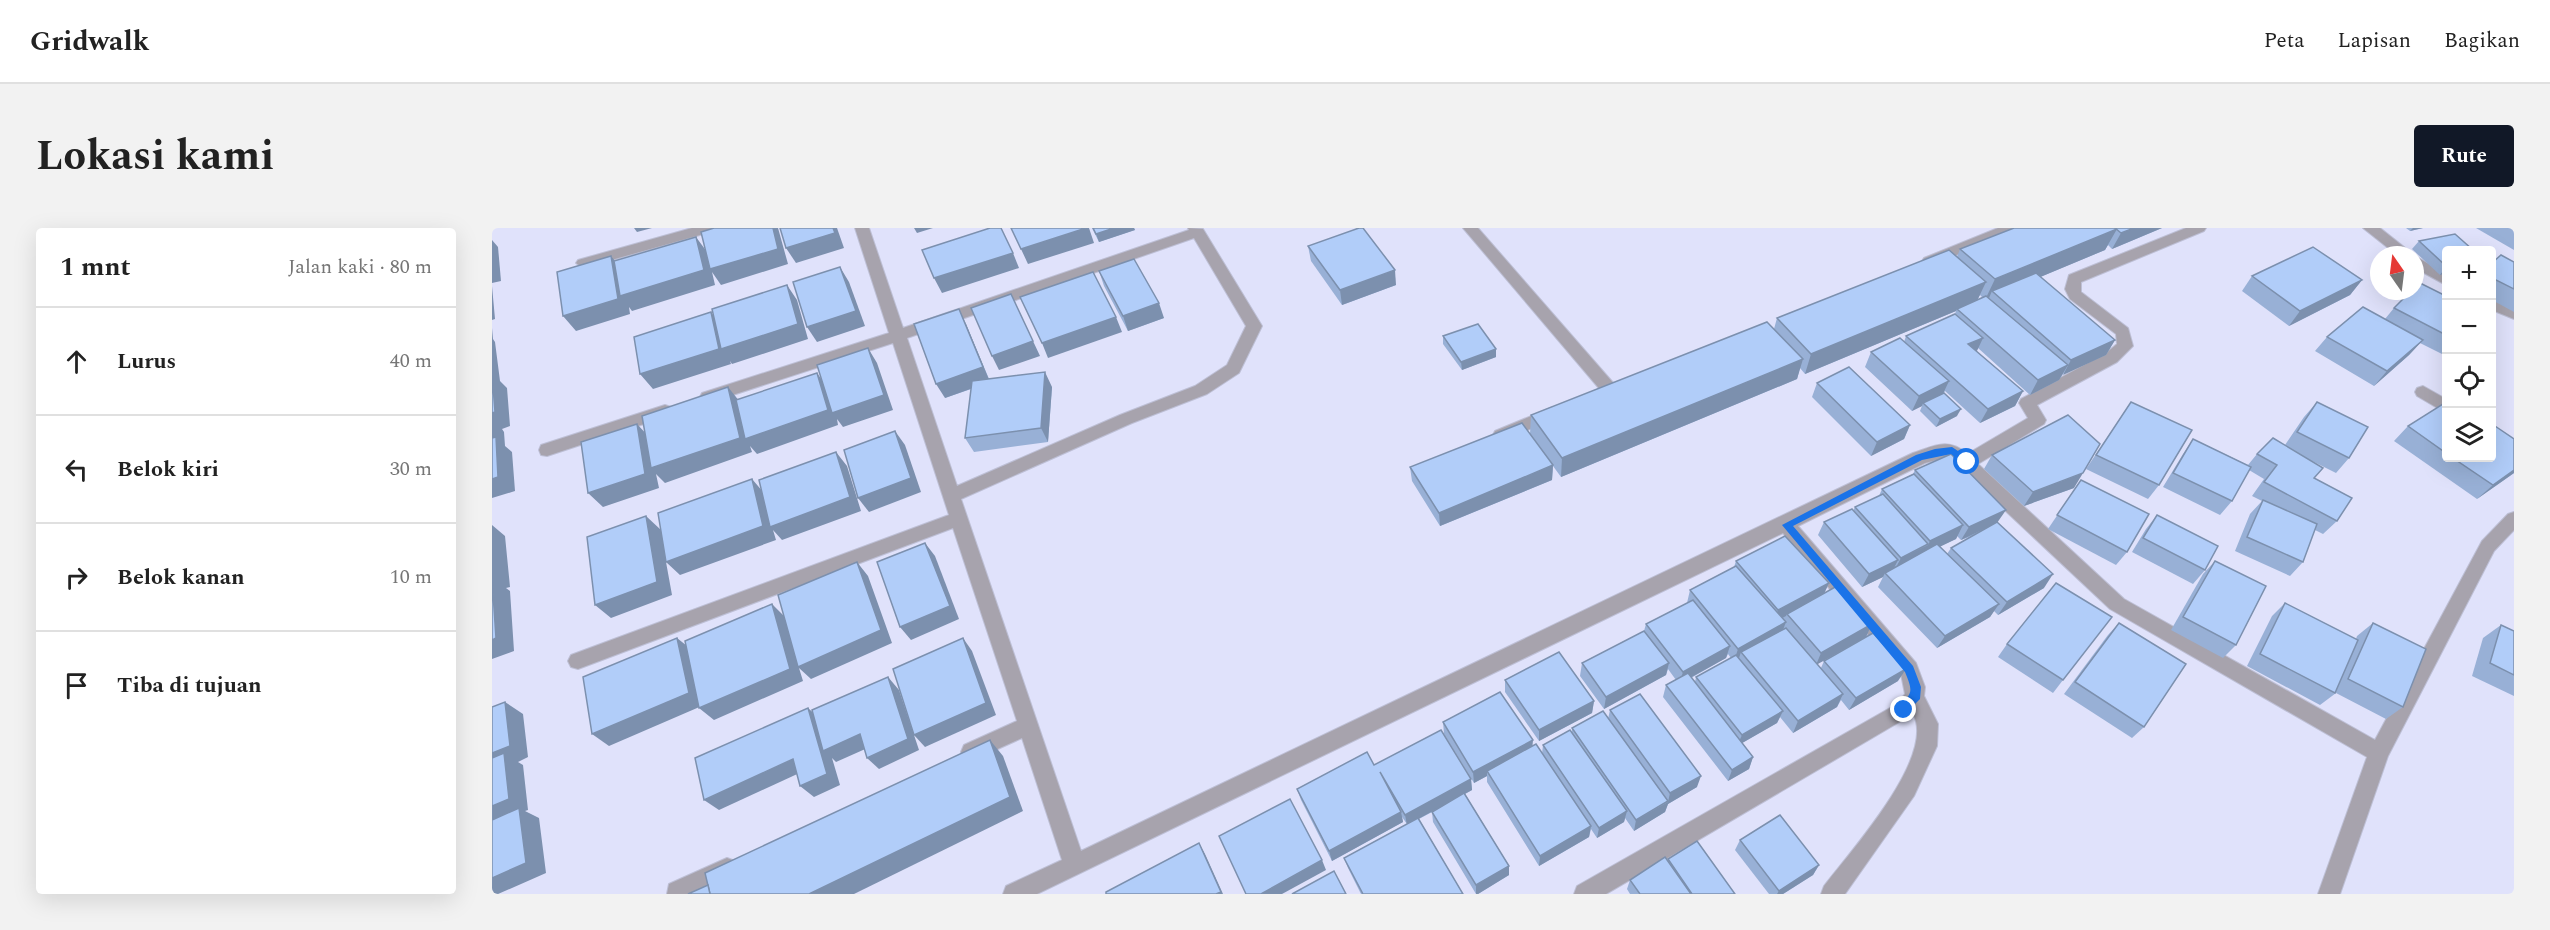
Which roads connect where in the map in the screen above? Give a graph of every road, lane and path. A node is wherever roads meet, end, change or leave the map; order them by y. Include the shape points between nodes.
1 (709, 228) edge
2 (862, 228) edge
3 (1470, 228) edge
4 (2011, 228) edge
5 (2199, 228) edge
6 (2370, 228) edge
7 (1196, 230) edge
8 (2394, 246) edge
9 (583, 263) edge
10 (1913, 267) edge
11 (2424, 267) edge
12 (2442, 278) edge
13 (2496, 306) edge
14 (2514, 314) edge
15 (899, 335) junction
16 (1609, 389) edge
17 (2423, 392) dead end
18 (2442, 404) edge
19 (1565, 407) edge
20 (1488, 440) edge
21 (547, 450) dead end
22 (1967, 462) junction
23 (951, 496) junction
24 (959, 519) junction
25 (2514, 519) edge
26 (1786, 525) junction
27 (578, 661) dead end
28 (1915, 699) junction
29 (1029, 725) junction
30 (2379, 753) junction
31 (954, 760) edge
32 (741, 862) edge
33 (1074, 863) junction
34 (677, 892) dead end
35 (1014, 894) edge
36 (1585, 894) edge
37 (1832, 894) edge
38 (2329, 894) edge

1 - 9 street
2 - 15 street
3 - 16 street
4 - 10 street
5 - 22 street via 2074,279 2075,296 2123,332 2125,346 2111,358 2027,403 2038,420
6 - 8 street
7 - 15 street
7 - 23 street via 1254,326 1233,369 1201,390
11 - 12 street
13 - 14 street
15 - 21 street
15 - 23 street
17 - 18 street
19 - 20 street
22 - 26 street via 1952,450 1935,452
22 - 30 street via 2117,604
23 - 24 street
24 - 27 street
24 - 29 street
25 - 30 street via 2488,546
26 - 28 street via 1909,669 1916,687
26 - 33 street
28 - 36 street via 1904,710
28 - 37 street via 1929,726 1926,753 1907,790
29 - 31 street
29 - 33 street
30 - 38 street
32 - 34 street
33 - 35 street

